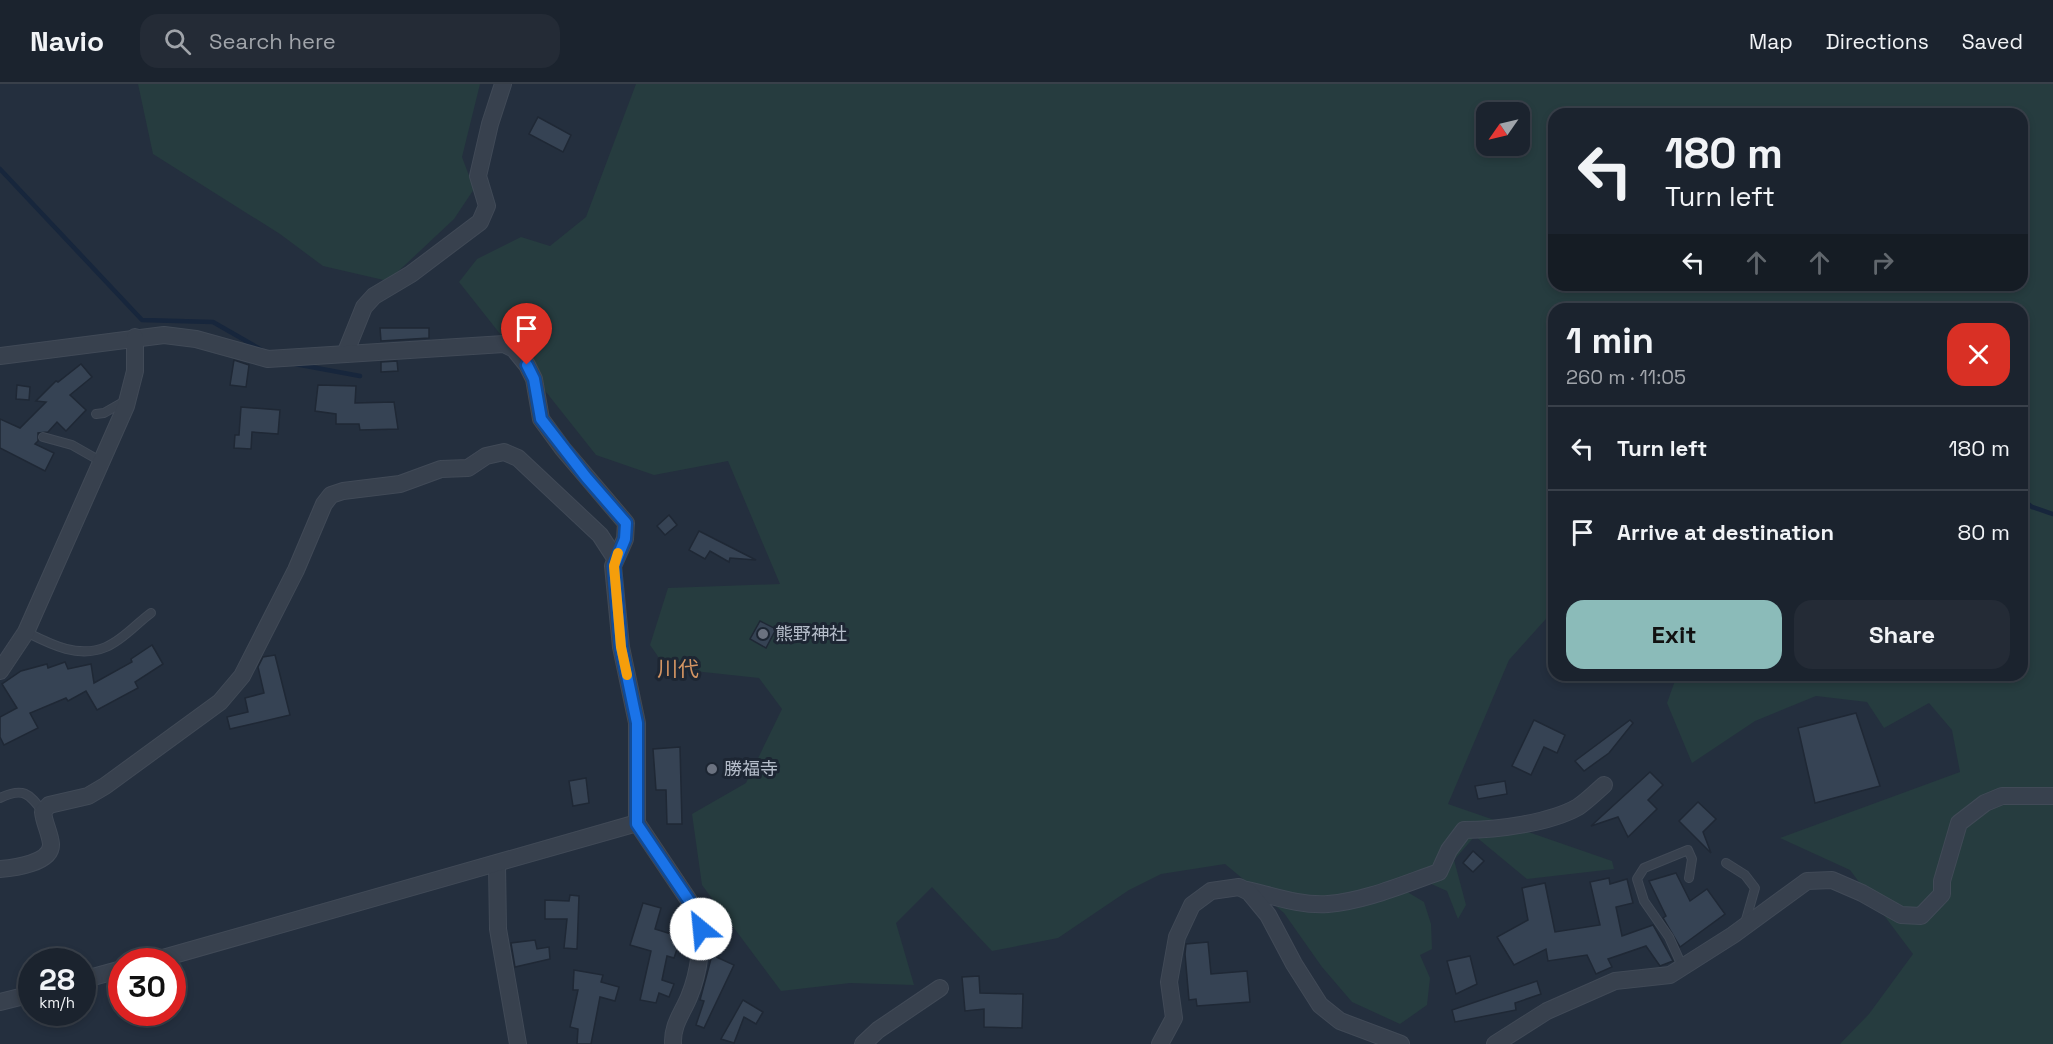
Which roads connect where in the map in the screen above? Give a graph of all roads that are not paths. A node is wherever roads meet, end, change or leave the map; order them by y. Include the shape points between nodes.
1 (503, 84) edge
2 (135, 337) junction
3 (345, 354) junction
4 (0, 356) edge
5 (128, 399) junction
6 (96, 414) dead end
7 (43, 436) dead end
8 (102, 462) junction
9 (615, 558) junction
10 (151, 613) dead end
11 (26, 632) junction
12 (0, 671) edge
13 (1604, 785) dead end
14 (2053, 796) edge
15 (0, 798) edge
16 (43, 812) junction
17 (637, 824) junction
18 (1726, 863) dead end
19 (497, 864) junction
20 (0, 869) edge
21 (1689, 878) dead end
22 (1243, 889) junction
23 (1744, 927) junction
24 (186, 952) edge
25 (1683, 968) junction
26 (940, 988) dead end
27 (18, 998) edge
28 (0, 1002) edge
29 (518, 1044) edge
30 (673, 1044) edge
31 (863, 1044) edge
32 (1160, 1044) edge
33 (1401, 1044) edge
34 (1495, 1044) edge

1 - 3 street via 478,176 487,206 480,222 411,274 374,296 364,307
2 - 3 street via 196,339 268,359
2 - 4 street
2 - 5 street via 135,371
3 - 9 street via 504,344 514,349 534,379 541,419 626,523 625,539
5 - 6 lane
5 - 8 street
7 - 8 lane via 72,445
8 - 11 street
9 - 16 street via 600,535 518,458 504,452 486,456 468,468 441,470 400,484 331,495 242,676 220,702 105,786 87,796 49,805
9 - 17 street via 621,647 637,723
10 - 11 lane via 106,648 60,649
11 - 12 street
13 - 22 street via 1578,807 1555,815 1500,830 1464,830 1439,872 1361,898 1327,904 1299,902
14 - 23 street via 2002,796 1985,802 1959,823 1942,881 1942,894 1921,916 1901,915 1832,880 1807,881
15 - 16 lane via 15,791 30,795
16 - 20 street via 51,844 49,853 42,859
17 - 19 street
17 - 30 street via 698,914 701,929 690,995 672,1029
18 - 23 lane via 1745,875 1755,888
19 - 24 street
19 - 29 street via 498,929
21 - 25 lane via 1692,859 1688,850 1644,868 1637,879 1644,901 1669,937
22 - 32 street via 1211,891 1192,905 1177,937 1169,982 1174,1018
22 - 33 street via 1268,915 1320,1005 1340,1021
23 - 25 street
25 - 34 street via 1670,975 1615,981 1547,1011
26 - 31 street
27 - 28 street

